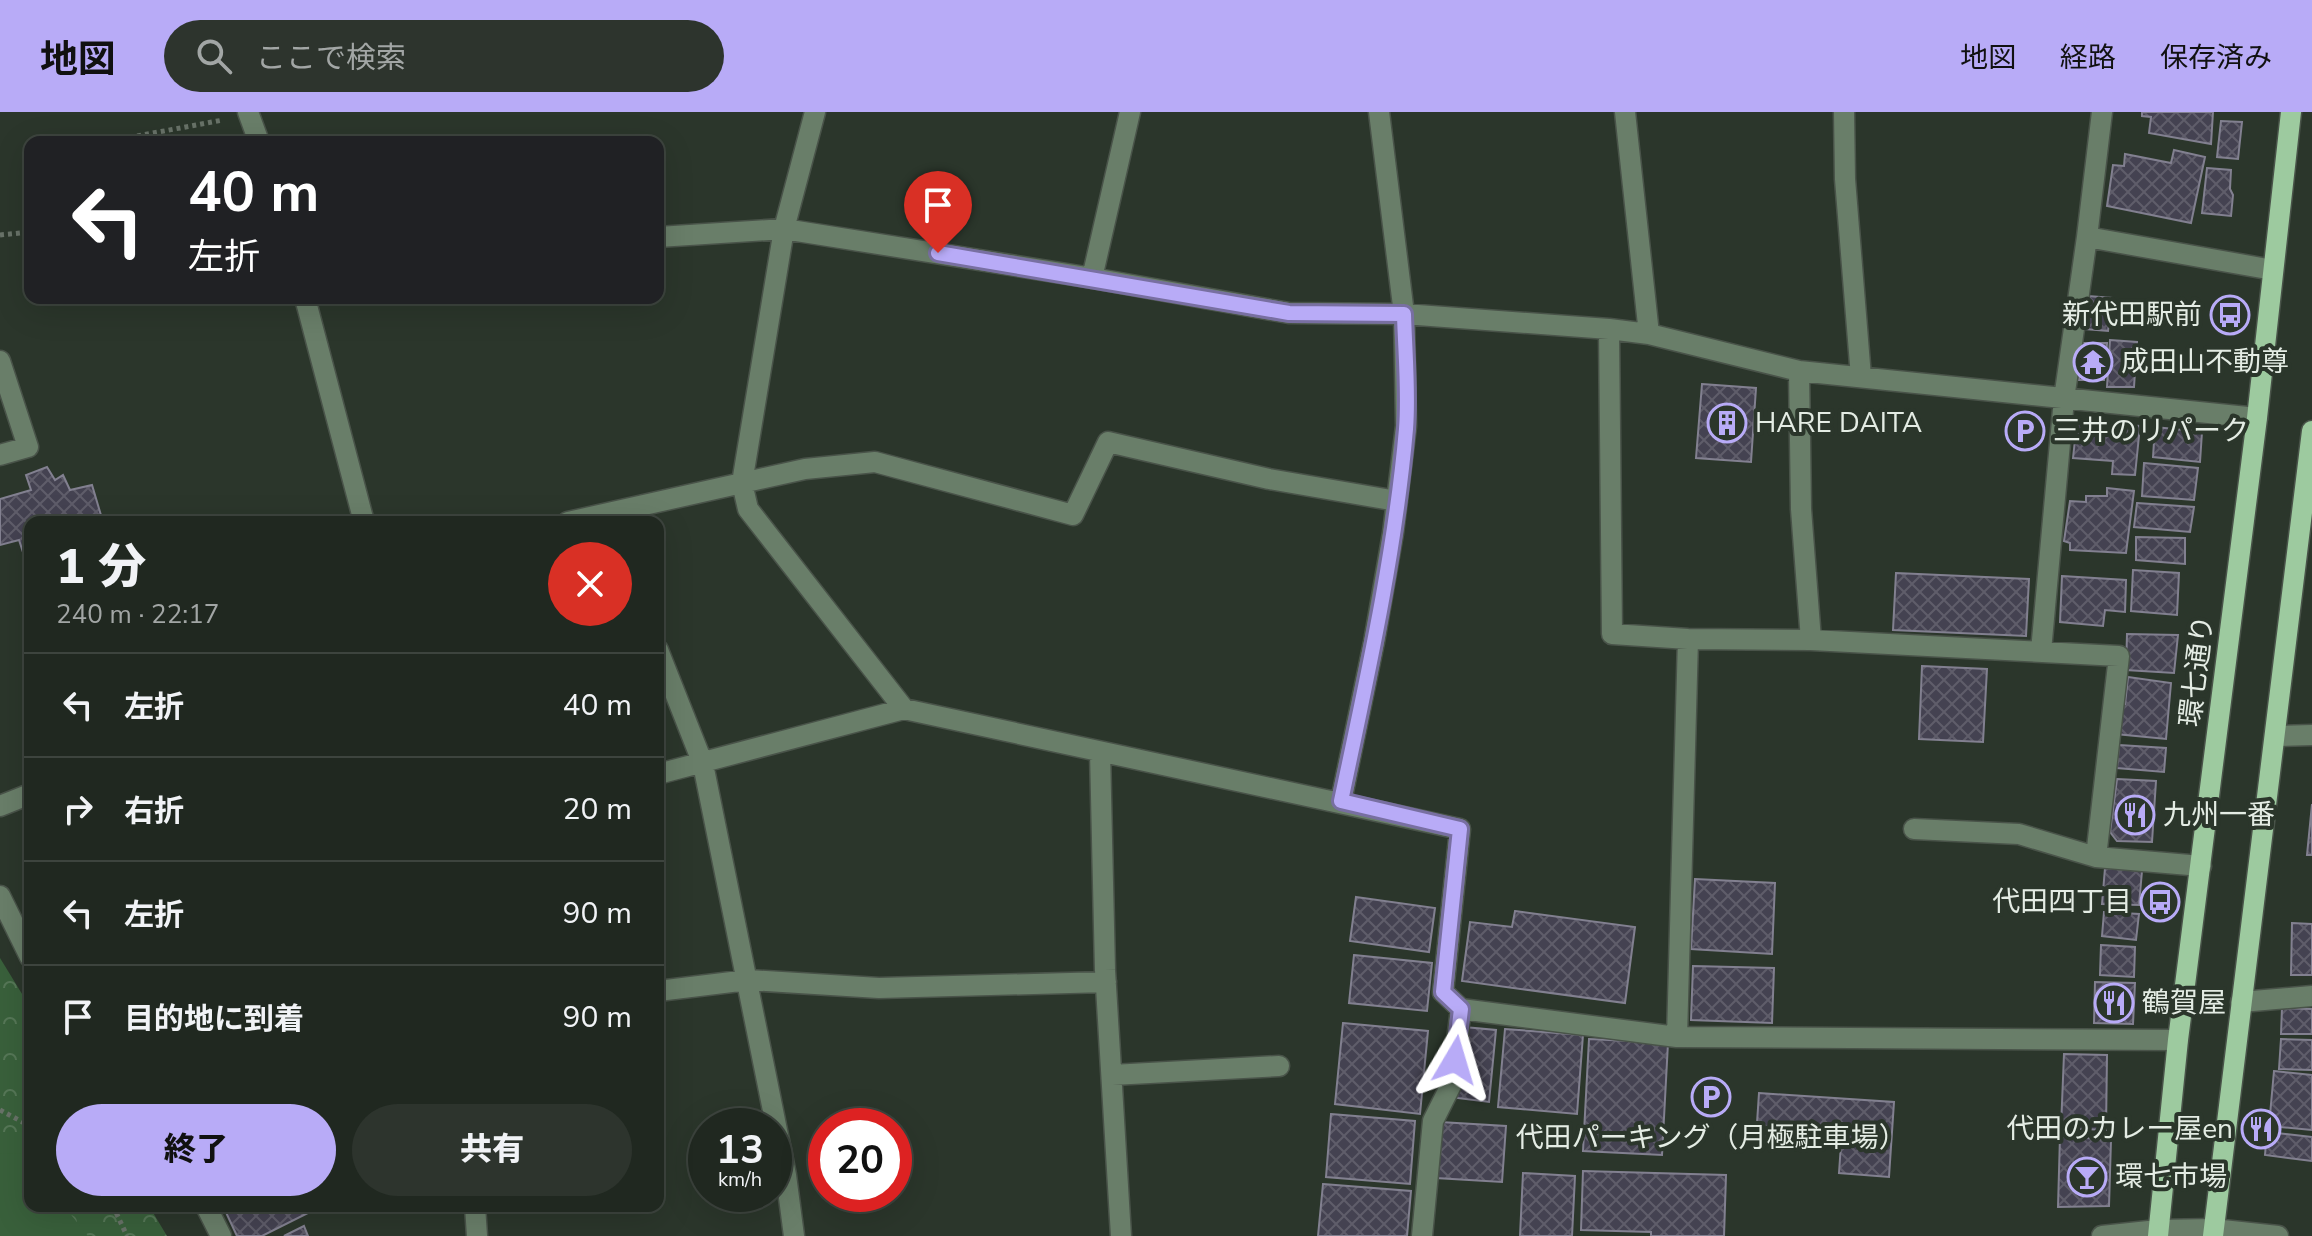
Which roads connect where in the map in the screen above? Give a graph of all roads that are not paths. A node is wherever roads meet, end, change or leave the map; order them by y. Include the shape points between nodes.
1 (815, 112) edge
2 (1130, 112) edge
3 (1379, 112) edge
4 (1625, 112) edge
5 (1844, 112) edge
6 (2102, 112) edge
7 (2291, 112) edge
8 (249, 114) edge
9 (257, 136) edge
10 (784, 229) junction
11 (664, 237) edge
12 (2087, 237) junction
13 (2273, 270) junction
14 (1092, 278) junction
15 (307, 304) edge
16 (1404, 314) junction
17 (1609, 329) junction
18 (1649, 334) junction
19 (0, 361) edge
20 (1799, 371) junction
21 (1861, 377) junction
22 (2064, 399) junction
23 (2257, 418) junction
24 (2312, 431) edge
25 (0, 455) edge
26 (742, 483) junction
27 (1397, 501) junction
28 (362, 516) edge
29 (609, 516) edge
30 (2306, 535) edge
31 (1688, 639) junction
32 (1811, 640) junction
33 (2041, 651) junction
34 (664, 665) edge
35 (904, 709) junction
36 (2312, 735) edge
37 (2275, 736) junction
38 (1100, 752) junction
39 (703, 764) junction
40 (664, 773) edge
41 (24, 796) edge
42 (1341, 801) junction
43 (0, 806) edge
44 (1914, 829) dead end
45 (2096, 857) junction
46 (2201, 866) junction
47 (0, 896) edge
48 (24, 945) edge
49 (748, 980) junction
50 (1106, 982) junction
51 (664, 990) edge
52 (2312, 996) edge
53 (2241, 1002) junction
54 (1461, 1009) junction
55 (1677, 1037) junction
56 (2178, 1040) junction
57 (1279, 1066) dead end
58 (1112, 1075) junction
59 (209, 1212) edge
60 (475, 1212) edge
61 (2213, 1232) edge
62 (2158, 1233) edge
63 (221, 1236) edge
64 (477, 1236) edge
65 (794, 1236) edge
66 (1121, 1236) edge
67 (1422, 1236) edge
68 (2102, 1236) edge
69 (2278, 1236) edge

1 - 10 street
2 - 14 street
3 - 16 street
4 - 18 street
5 - 21 street
6 - 12 street
7 - 13 main road, 環七通り
8 - 9 street
10 - 11 street
10 - 14 street
10 - 26 street
12 - 13 street
12 - 22 street
13 - 23 main road, 環七通り
14 - 16 street via 1289,313
15 - 28 street
16 - 17 street
16 - 27 street via 1406,426
17 - 18 street
17 - 31 street via 1612,634
18 - 20 street
19 - 25 street via 28,447
20 - 21 street
20 - 32 street via 1801,509
21 - 22 street
22 - 23 street
22 - 33 street
23 - 46 main road, 環七通り
24 - 30 main road
26 - 27 street via 805,469 875,462 1073,515 1108,442 1269,479
26 - 29 street
26 - 35 street via 748,509
27 - 42 street
30 - 37 main road
31 - 32 street
31 - 55 street
32 - 33 street
33 - 45 street via 2119,656
34 - 39 street
35 - 38 street
35 - 39 street
36 - 37 street
37 - 53 main road
38 - 42 street
38 - 50 street
39 - 40 street
39 - 49 street
41 - 43 street
42 - 54 street via 1460,829 1443,992
44 - 45 street via 2019,834
45 - 46 street
46 - 56 main road, 環七通り
47 - 48 street
49 - 50 street via 879,988
49 - 51 street
49 - 65 street
50 - 58 street
52 - 53 street
53 - 61 main road
54 - 55 street
54 - 67 street via 1451,1085 1433,1121
55 - 56 street
56 - 62 main road, 環七通り
57 - 58 street
58 - 66 street
59 - 63 street
60 - 64 street
61 - 62 street
61 - 69 street
62 - 68 street

